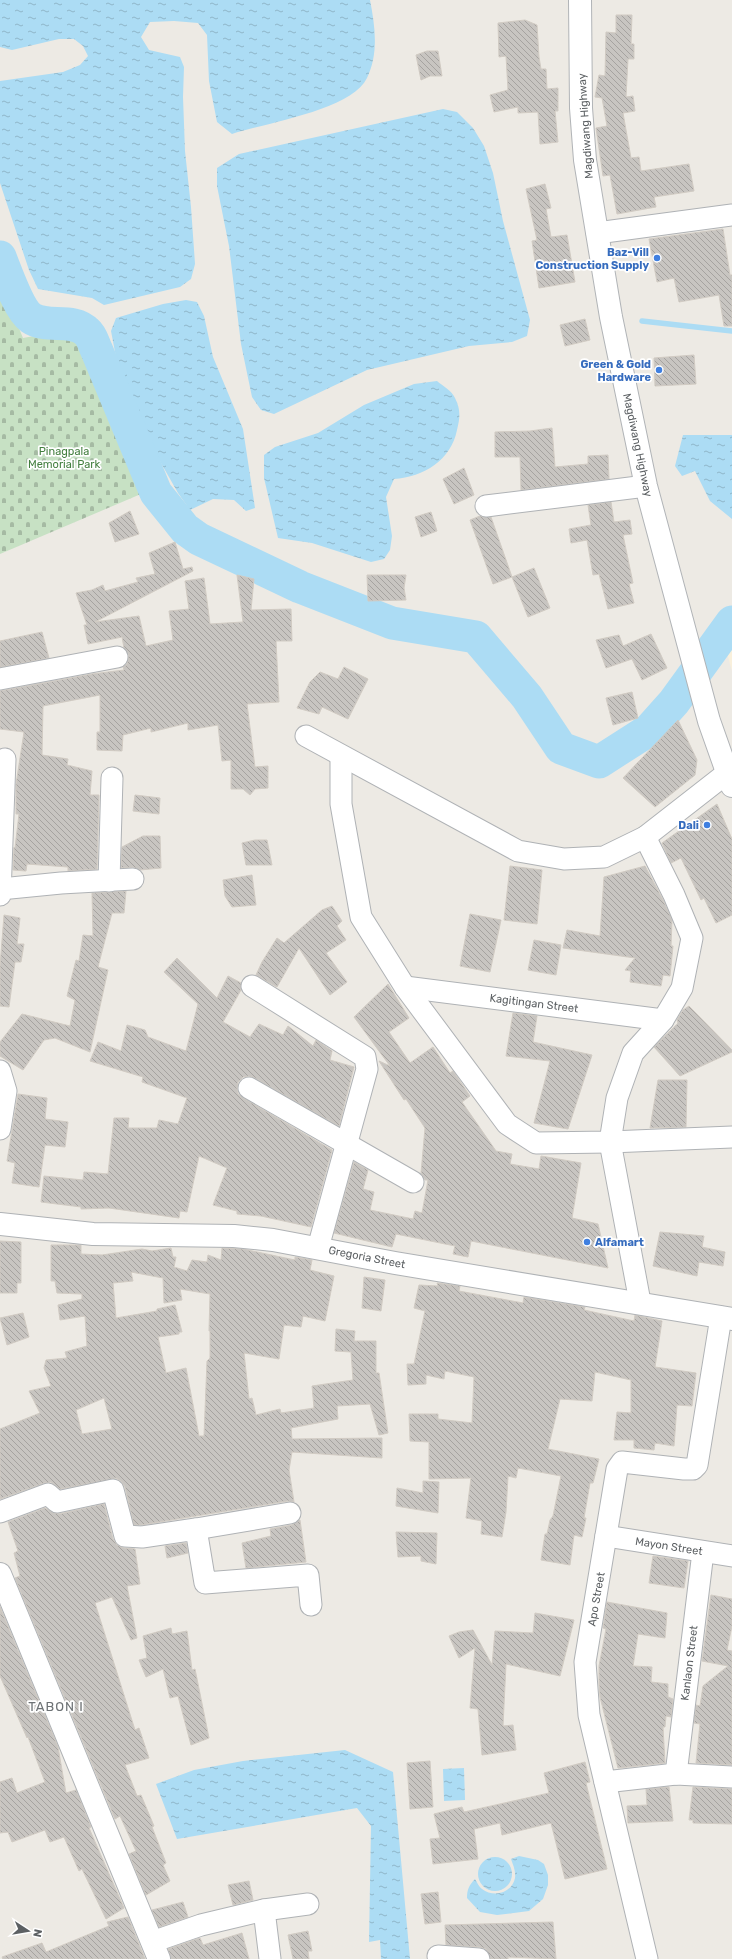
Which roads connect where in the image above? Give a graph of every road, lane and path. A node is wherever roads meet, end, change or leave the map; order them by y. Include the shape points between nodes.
1 (580, 0) edge
2 (732, 215) edge
3 (597, 233) junction
4 (646, 486) junction
5 (486, 506) dead end
6 (118, 657) dead end
7 (0, 679) edge
8 (306, 736) dead end
9 (341, 756) junction
10 (5, 759) dead end
11 (112, 778) dead end
12 (730, 780) edge
13 (645, 837) junction
14 (133, 879) dead end
15 (108, 881) junction
16 (0, 889) edge
17 (0, 895) edge
18 (252, 986) dead end
19 (405, 986) junction
20 (663, 1020) junction
21 (0, 1071) edge
22 (249, 1088) dead end
23 (0, 1129) edge
24 (732, 1137) edge
25 (346, 1142) junction
26 (610, 1142) junction
27 (413, 1182) dead end
28 (0, 1224) edge
29 (318, 1248) junction
30 (640, 1302) junction
31 (727, 1318) edge
32 (0, 1512) edge
33 (290, 1514) dead end
34 (196, 1529) junction
35 (606, 1536) junction
36 (703, 1552) junction
37 (732, 1556) edge
38 (0, 1574) edge
39 (311, 1605) dead end
40 (676, 1774) junction
41 (732, 1778) edge
42 (605, 1782) junction
43 (308, 1904) dead end
44 (264, 1910) junction
45 (155, 1951) edge
46 (438, 1956) dead end
47 (270, 1959) edge
48 (479, 1959) edge
49 (647, 1959) edge

1 - 3 street, Magdiwang Highway via 581,108 585,160
2 - 3 street
3 - 4 street, Magdiwang Highway via 611,317
4 - 5 street
4 - 12 street, Magdiwang Highway via 700,687
6 - 7 street
8 - 9 street
9 - 13 street via 518,851 564,859 604,857
9 - 19 street via 341,804 361,917
10 - 16 street
11 - 15 street
12 - 13 street
13 - 20 street via 692,938 682,988
14 - 15 street
15 - 16 street
16 - 17 street
18 - 25 street via 365,1057 367,1069
19 - 20 street, Kagitingan Street
19 - 26 street via 507,1124 536,1142
20 - 26 street via 633,1053 617,1098
21 - 23 street via 6,1091
22 - 25 street
24 - 26 street
25 - 27 street
25 - 29 street
26 - 30 street
28 - 29 street, Gregoria Street via 93,1234 234,1236
29 - 30 street, Gregoria Street
30 - 31 street, Gregoria Street
31 - 35 street, Apo Street via 696,1464 693,1468 684,1469 622,1462 618,1469
32 - 34 street via 48,1494 57,1502 113,1490 125,1536 142,1537
33 - 34 street
34 - 39 street via 205,1583 308,1575
35 - 36 street, Mayon Street
35 - 42 street, Apo Street via 585,1662 589,1715
36 - 37 street, Mayon Street
36 - 40 street, Kanlaon Street
38 - 45 street
40 - 41 street
40 - 42 street
42 - 49 street, Apo Street
43 - 44 street
44 - 45 street via 200,1925
44 - 47 street
46 - 48 street

